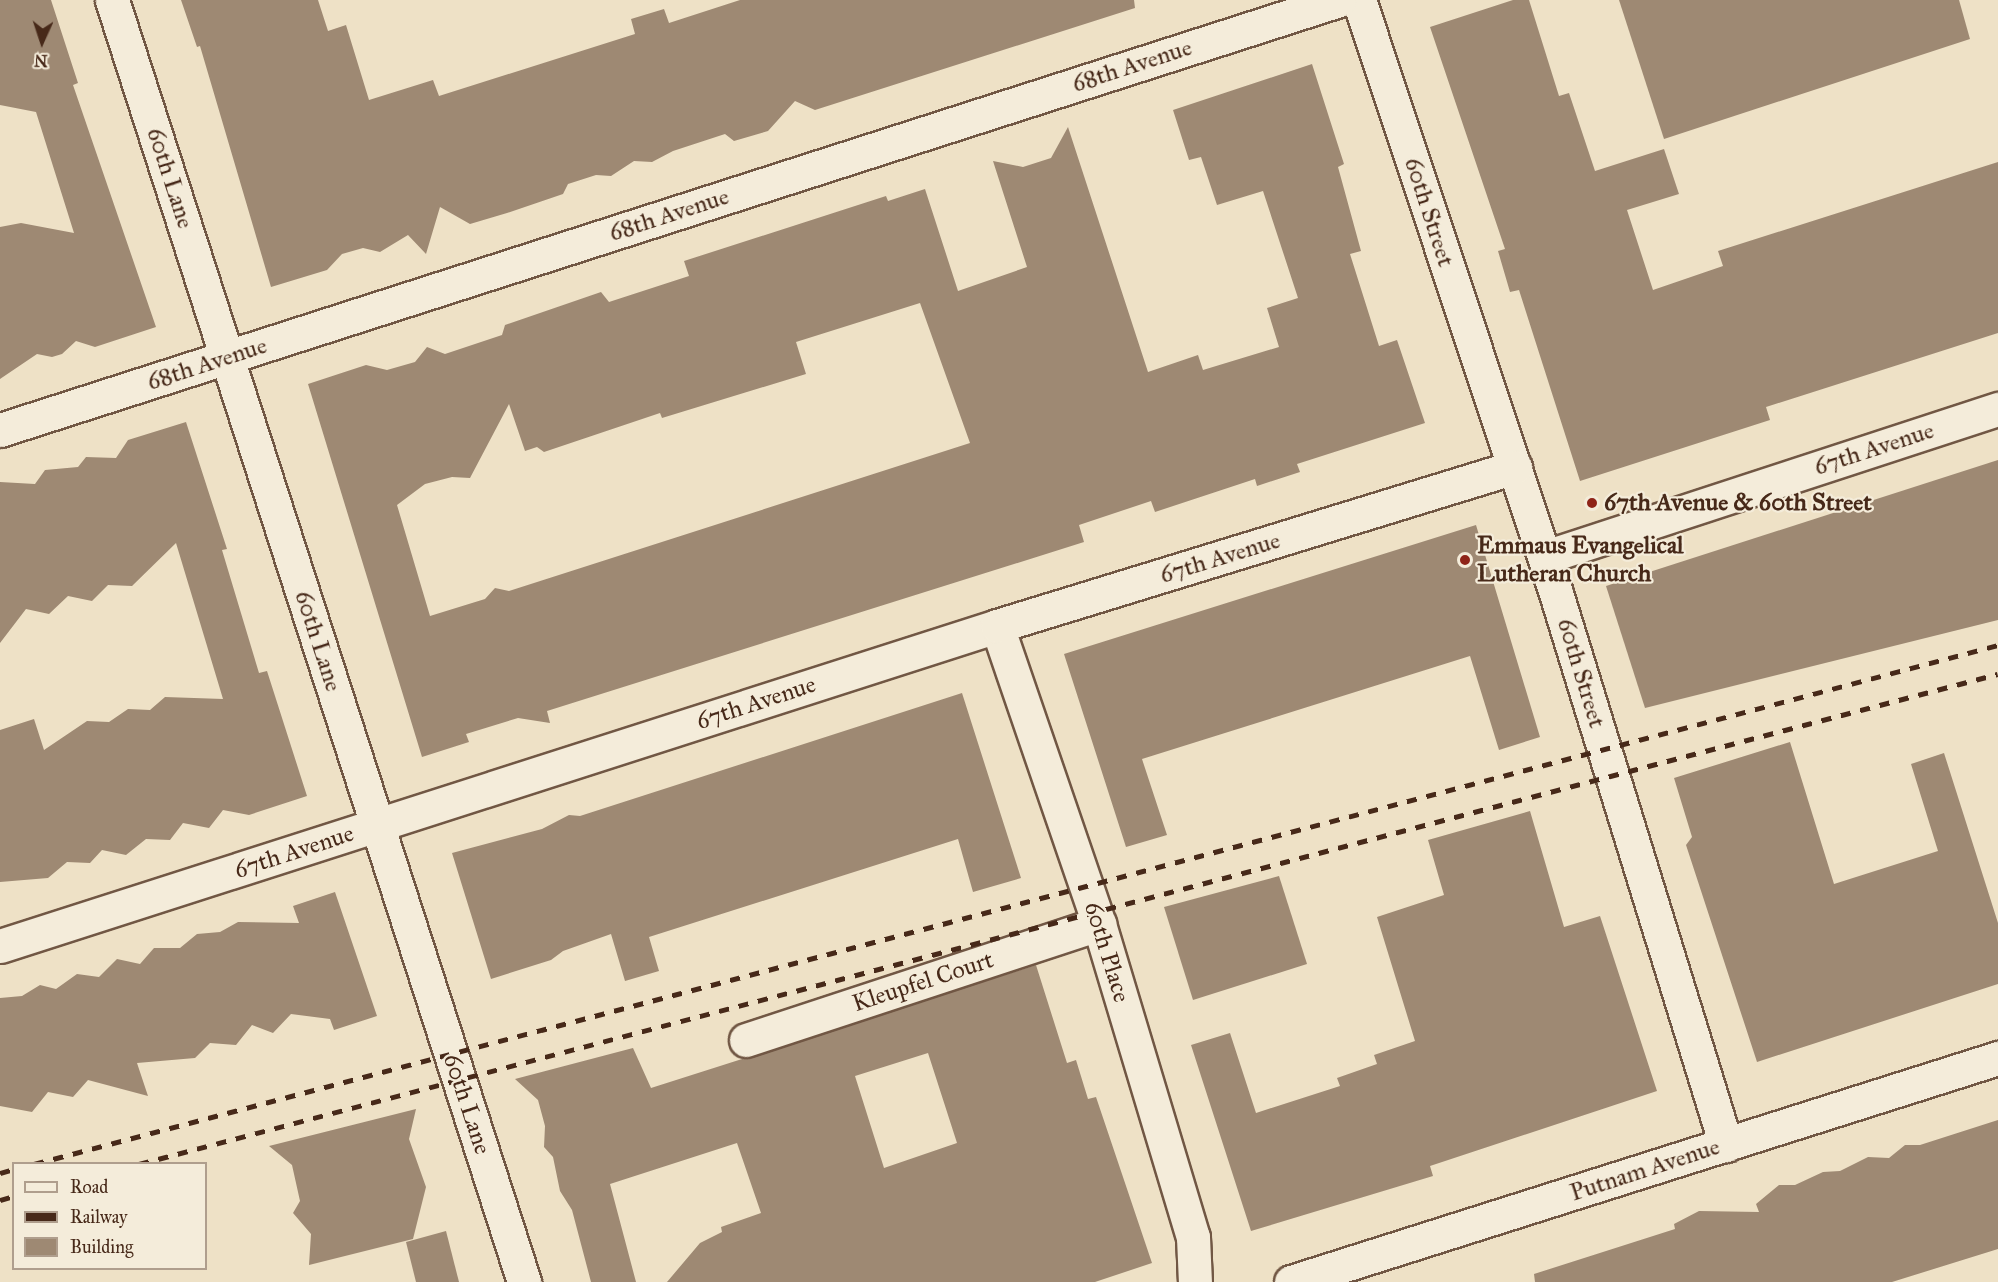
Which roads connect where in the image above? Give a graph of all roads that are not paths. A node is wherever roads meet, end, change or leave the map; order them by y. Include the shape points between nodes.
1 (112, 0) edge
2 (1339, 0) edge
3 (1359, 0) edge
4 (228, 357) junction
5 (1998, 409) edge
6 (0, 430) edge
7 (1515, 467) junction
8 (1545, 557) junction
9 (997, 626) junction
10 (377, 825) junction
11 (1099, 924) junction
12 (0, 946) edge
13 (746, 1040) dead end
14 (1998, 1058) edge
15 (1726, 1145) junction
16 (524, 1282) edge
17 (1195, 1282) edge
18 (1291, 1282) edge

1 - 4 street, 60th Lane
2 - 4 street, 68th Avenue
3 - 7 street, 60th Street
4 - 6 street, 68th Avenue
4 - 10 street, 60th Lane
5 - 8 street, 67th Avenue
7 - 8 street, 60th Street
7 - 9 street, 67th Avenue
8 - 15 street, 60th Street
9 - 10 street, 67th Avenue
9 - 11 street, 60th Place
10 - 12 street, 67th Avenue
10 - 16 street, 60th Lane
11 - 13 street, Kleupfel Court
11 - 17 street, 60th Place via 1193,1237
14 - 15 street, Putnam Avenue
15 - 18 street, Putnam Avenue

